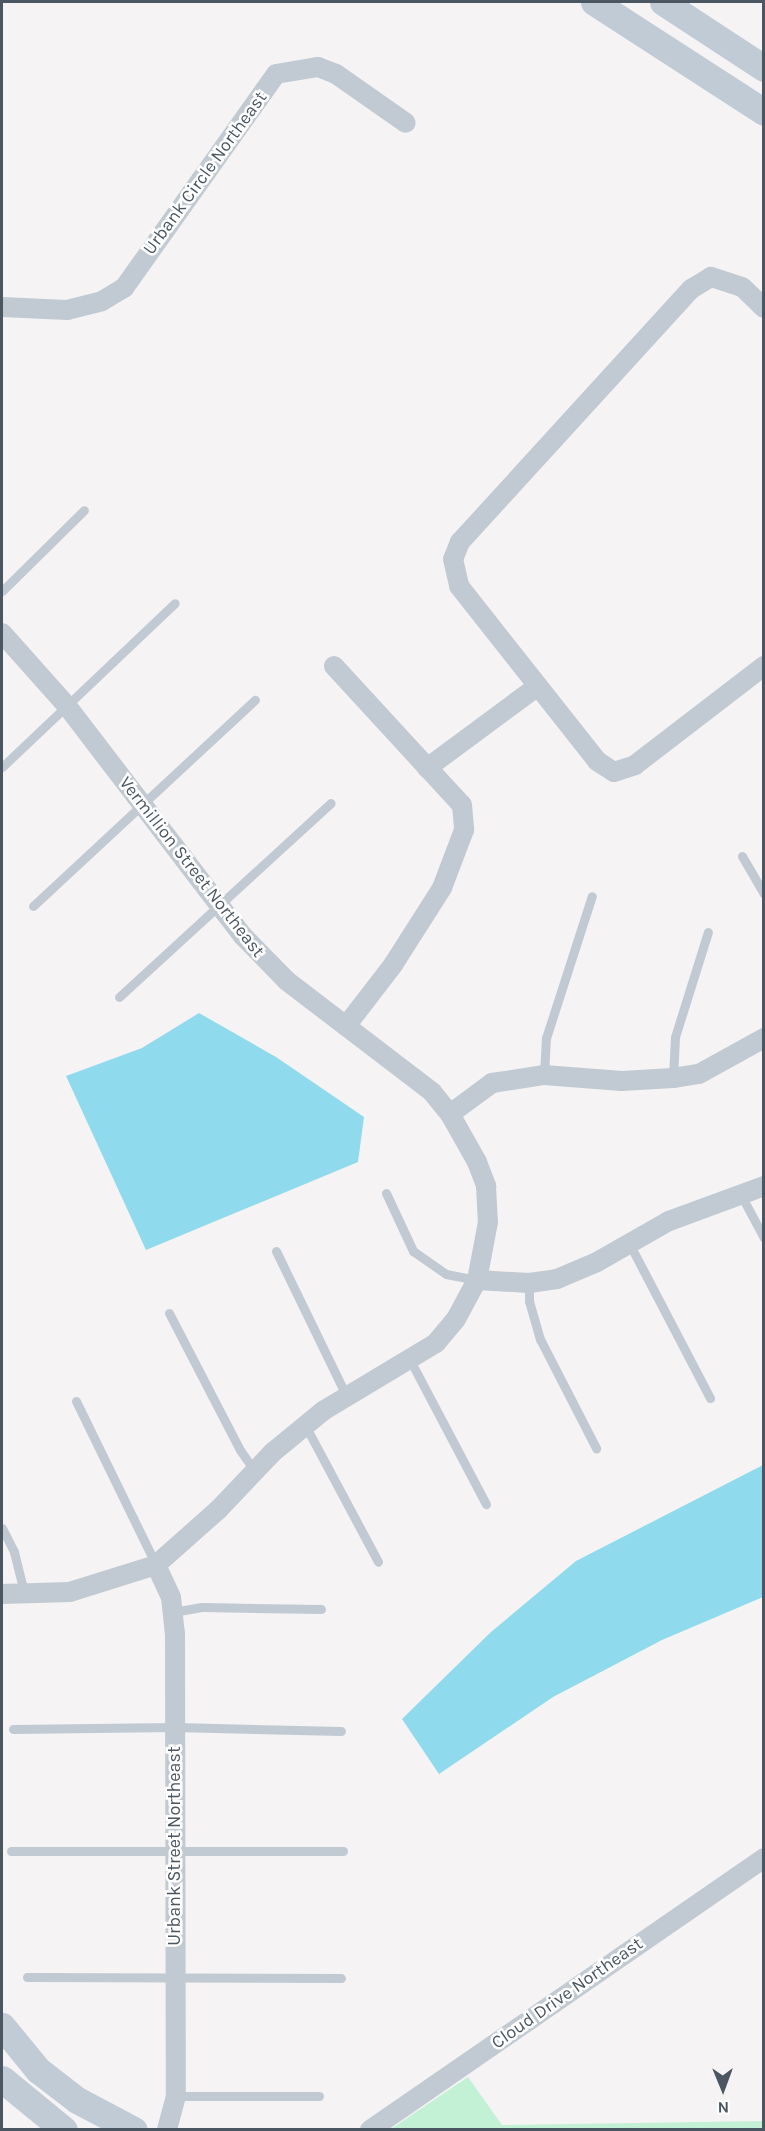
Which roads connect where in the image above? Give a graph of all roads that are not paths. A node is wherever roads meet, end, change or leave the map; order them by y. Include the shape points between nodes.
1 (594, 2) edge
2 (663, 2) edge
3 (764, 68) edge
4 (764, 112) edge
5 (406, 123) dead end
6 (2, 306) edge
7 (764, 308) edge
8 (84, 510) dead end
9 (2, 591) edge
10 (175, 603) dead end
11 (2, 633) edge
12 (334, 666) dead end
13 (764, 666) edge
14 (538, 686) junction
15 (255, 700) dead end
16 (67, 706) junction
17 (2, 767) edge
18 (427, 768) junction
19 (331, 803) dead end
20 (143, 805) junction
21 (742, 856) dead end
22 (764, 894) edge
23 (592, 896) dead end
24 (33, 906) dead end
25 (219, 906) junction
26 (708, 933) dead end
27 (119, 997) dead end
28 (346, 1026) junction
29 (764, 1038) edge
30 (544, 1075) junction
31 (673, 1078) junction
32 (450, 1114) junction
33 (764, 1186) edge
34 (386, 1193) dead end
35 (741, 1196) junction
36 (764, 1238) edge
37 (629, 1244) junction
38 (276, 1251) dead end
39 (477, 1280) junction
40 (529, 1283) junction
41 (169, 1313) dead end
42 (410, 1360) junction
43 (346, 1395) junction
44 (710, 1398) dead end
45 (76, 1401) dead end
46 (305, 1425) junction
47 (596, 1448) dead end
48 (254, 1470) junction
49 (486, 1504) dead end
50 (2, 1528) edge
51 (378, 1562) dead end
52 (156, 1565) junction
53 (24, 1592) junction
54 (2, 1594) edge
55 (321, 1609) dead end
56 (173, 1612) junction
57 (175, 1727) junction
58 (13, 1729) dead end
59 (341, 1731) dead end
60 (175, 1849) junction
61 (11, 1851) dead end
62 (343, 1851) dead end
63 (764, 1858) edge
64 (27, 1977) dead end
65 (173, 1977) junction
66 (341, 1978) dead end
67 (2, 2026) edge
68 (2, 2079) edge
69 (176, 2096) junction
70 (319, 2096) dead end
71 (64, 2130) edge
72 (134, 2130) edge
73 (167, 2130) edge
74 (370, 2130) edge

1 - 4 main road
2 - 3 main road
5 - 6 street, Urbank Circle Northeast via 336,74 318,67 276,74 124,288 102,301 67,310
7 - 14 street via 741,287 711,277 691,289 460,542 453,559 459,586
8 - 9 lane
10 - 16 lane
11 - 16 street, Vermillion Street Northeast
12 - 18 street
13 - 14 street via 635,765 615,772 597,761
14 - 18 street
15 - 20 lane
16 - 17 lane
16 - 20 street, Vermillion Street Northeast
18 - 28 street via 462,805 464,830 438,895 393,965
19 - 25 lane
20 - 24 lane
20 - 25 street, Vermillion Street Northeast
21 - 22 lane
23 - 30 lane via 546,1038
25 - 27 lane
25 - 28 street, Vermillion Street Northeast via 287,981
26 - 31 lane via 675,1038
28 - 32 street, Vermillion Street Northeast via 432,1092
29 - 31 street via 699,1074
30 - 31 street via 622,1081
30 - 32 street via 492,1083
32 - 39 street, Vermillion Street Northeast via 486,1186 488,1222
33 - 35 street
34 - 39 lane via 418,1256 446,1274
35 - 36 lane
35 - 37 street via 669,1221
37 - 40 street via 581,1270
37 - 44 lane
38 - 43 lane
39 - 40 street
39 - 42 street, Vermillion Street Northeast via 456,1319 436,1343
40 - 47 lane via 529,1301 540,1339
41 - 48 lane
42 - 43 street, Vermillion Street Northeast
42 - 49 lane
43 - 46 street, Vermillion Street Northeast
45 - 52 lane
46 - 48 street, Vermillion Street Northeast
46 - 51 lane
48 - 52 street, Vermillion Street Northeast via 219,1509
50 - 53 lane via 14,1552
52 - 53 street, Vermillion Street Northeast via 70,1592
52 - 56 street, Urbank Street Northeast via 171,1597
53 - 54 street, Vermillion Street Northeast
55 - 56 lane via 202,1607
56 - 57 street, Urbank Street Northeast
57 - 58 lane
57 - 59 lane
57 - 60 street, Urbank Street Northeast
60 - 61 lane
60 - 62 lane
60 - 65 street, Urbank Street Northeast
63 - 74 street, Cloud Drive Northeast
64 - 65 lane
65 - 66 lane
65 - 69 street, Urbank Street Northeast
67 - 72 main road via 38,2070 77,2100
68 - 71 main road
69 - 70 lane
69 - 73 street, Urbank Street Northeast

